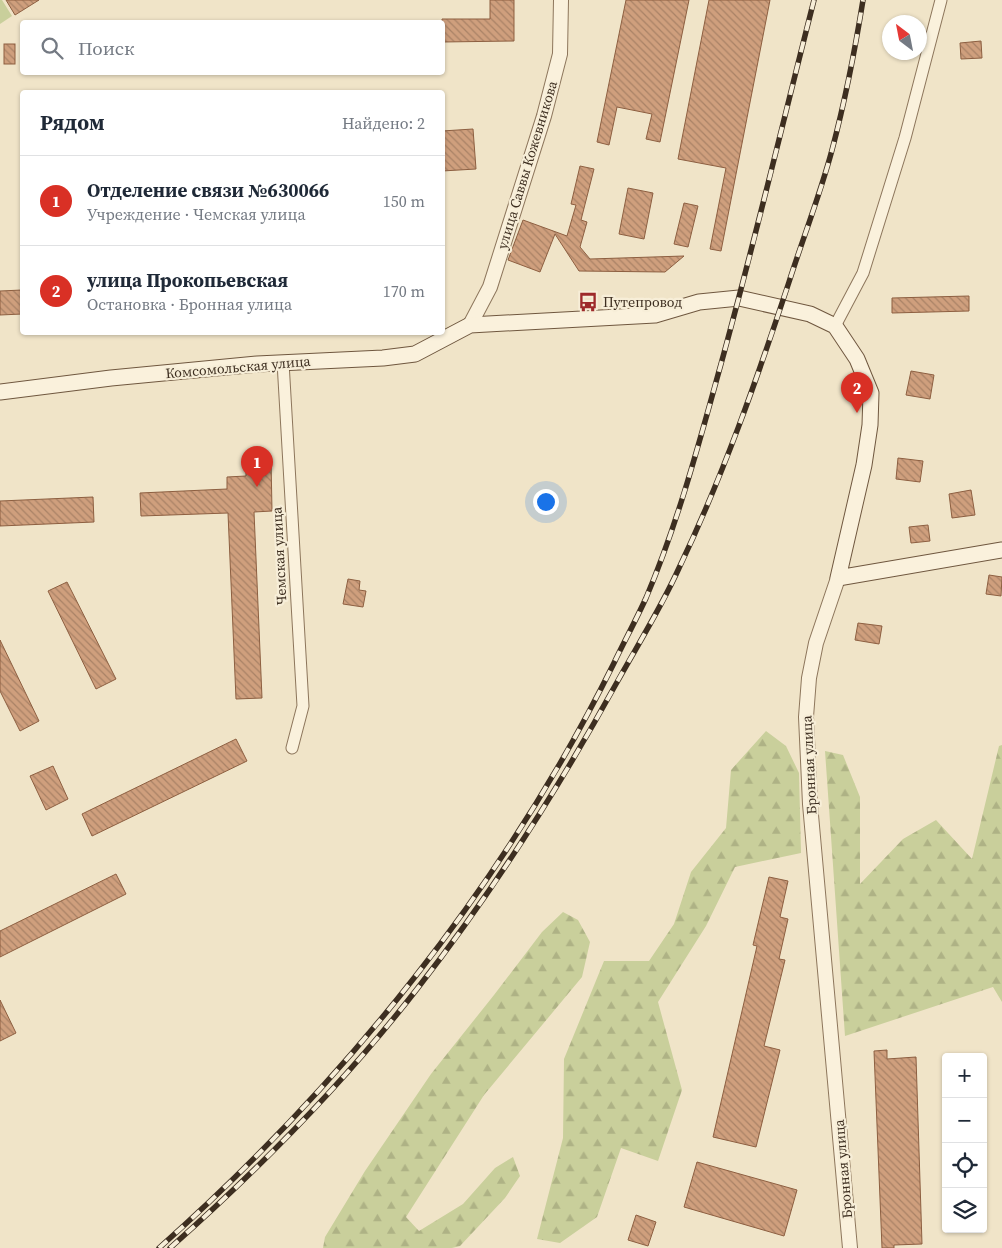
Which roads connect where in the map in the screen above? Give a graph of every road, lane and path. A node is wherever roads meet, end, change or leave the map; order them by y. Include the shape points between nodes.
1 (561, 0) edge
2 (941, 0) edge
3 (470, 325) junction
4 (835, 326) junction
5 (283, 362) junction
6 (0, 392) edge
7 (1002, 550) edge
8 (838, 578) junction
9 (292, 748) dead end
10 (850, 1248) edge

1 - 3 street, улица Саввы Кожевникова via 560,54 544,116 490,287
2 - 4 street via 905,138 863,273
3 - 4 main road via 655,315 699,302 739,298 810,314
3 - 5 main road, Комсомольская улица via 415,354
4 - 8 main road, Бронная улица via 857,359 871,393 864,465
5 - 6 main road, Комсомольская улица
5 - 9 street, Чемская улица via 303,706
7 - 8 main road
8 - 10 street, Бронная улица via 816,643 806,717 810,804

